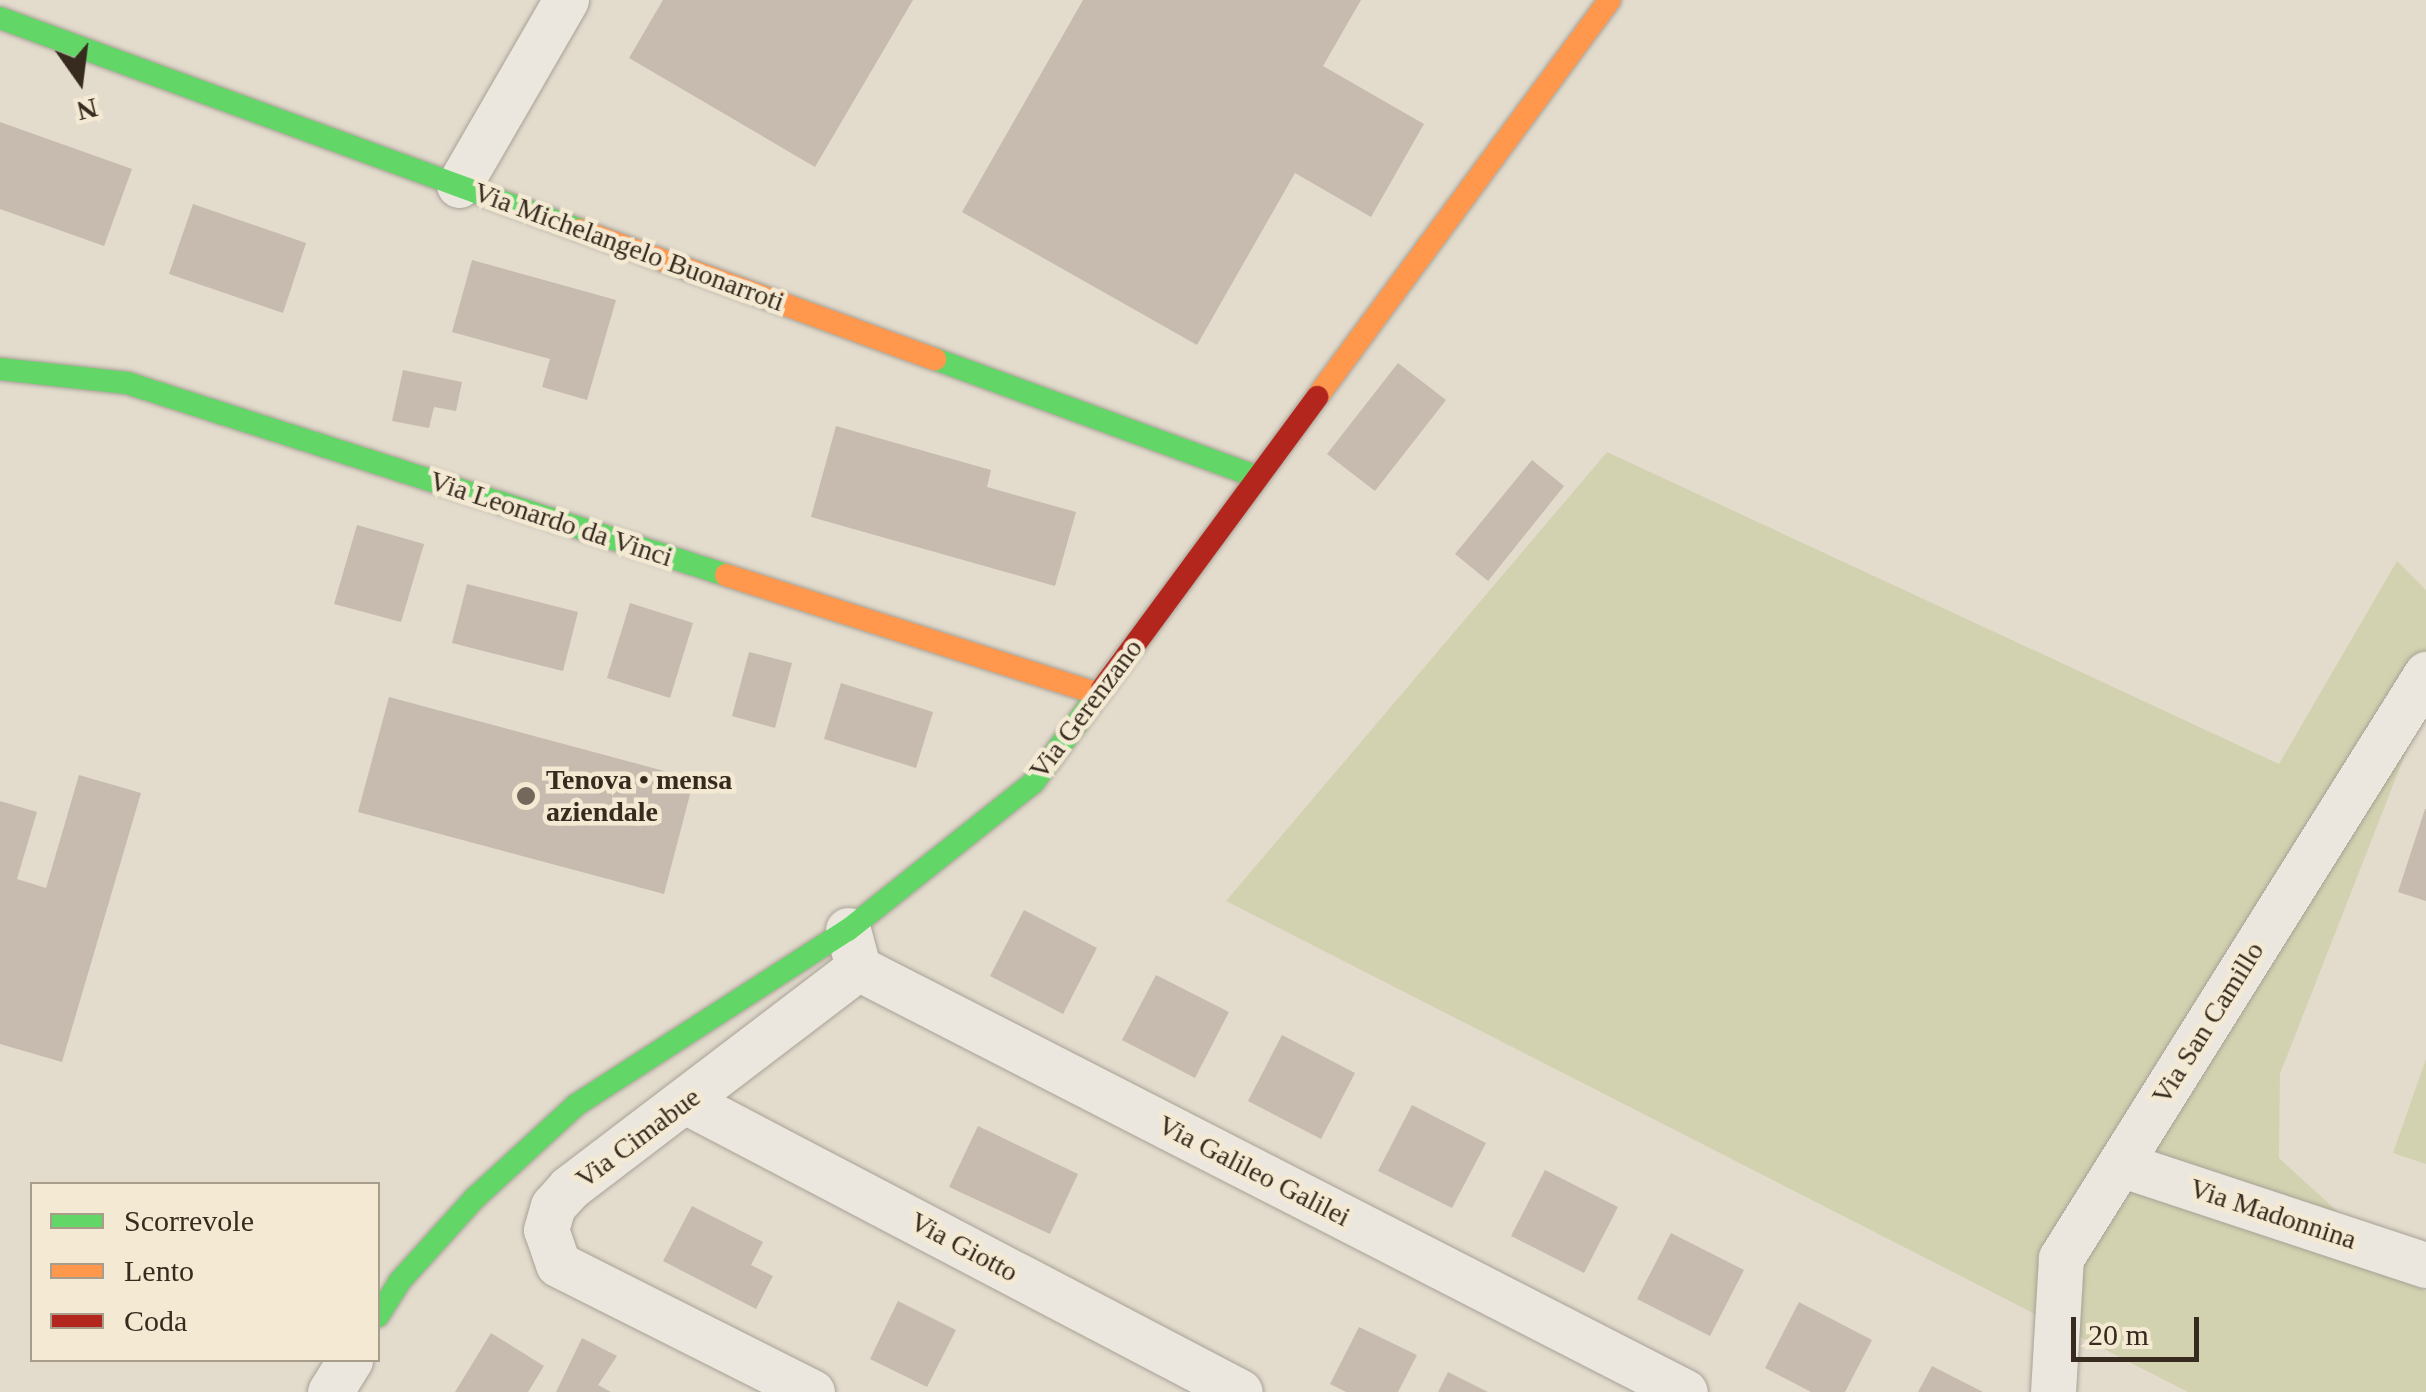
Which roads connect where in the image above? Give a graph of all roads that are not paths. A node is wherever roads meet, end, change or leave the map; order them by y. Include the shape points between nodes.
1 (566, 0) edge
2 (1610, 0) edge
3 (0, 18) edge
4 (459, 185) junction
5 (0, 369) edge
6 (1257, 477) junction
7 (2426, 674) edge
8 (1098, 694) junction
9 (853, 949) junction
10 (687, 1102) junction
11 (2120, 1164) junction
12 (2426, 1265) edge
13 (380, 1313) edge
14 (349, 1362) edge
15 (330, 1392) edge
16 (812, 1392) edge
17 (1240, 1392) edge
18 (1685, 1392) edge
19 (2053, 1392) edge

1 - 4 street
2 - 6 street, Via Gerenzano
3 - 4 street, Via Michelangelo Buonarroti
4 - 6 street, Via Michelangelo Buonarroti
5 - 8 street, Via Leonardo da Vinci via 128,383
6 - 8 street, Via Gerenzano
7 - 11 street, Via San Camillo
8 - 9 street, Via Gerenzano via 1033,783
9 - 10 street, Via Cimabue
9 - 13 street, Via Gerenzano via 576,1105 475,1198
9 - 18 street, Via Galileo Galilei
10 - 16 street, Via Cimabue via 552,1206 547,1246 570,1270
10 - 17 street, Via Giotto
11 - 12 street, Via Madonnina
11 - 19 street, Via San Camillo via 2061,1258
14 - 15 street

